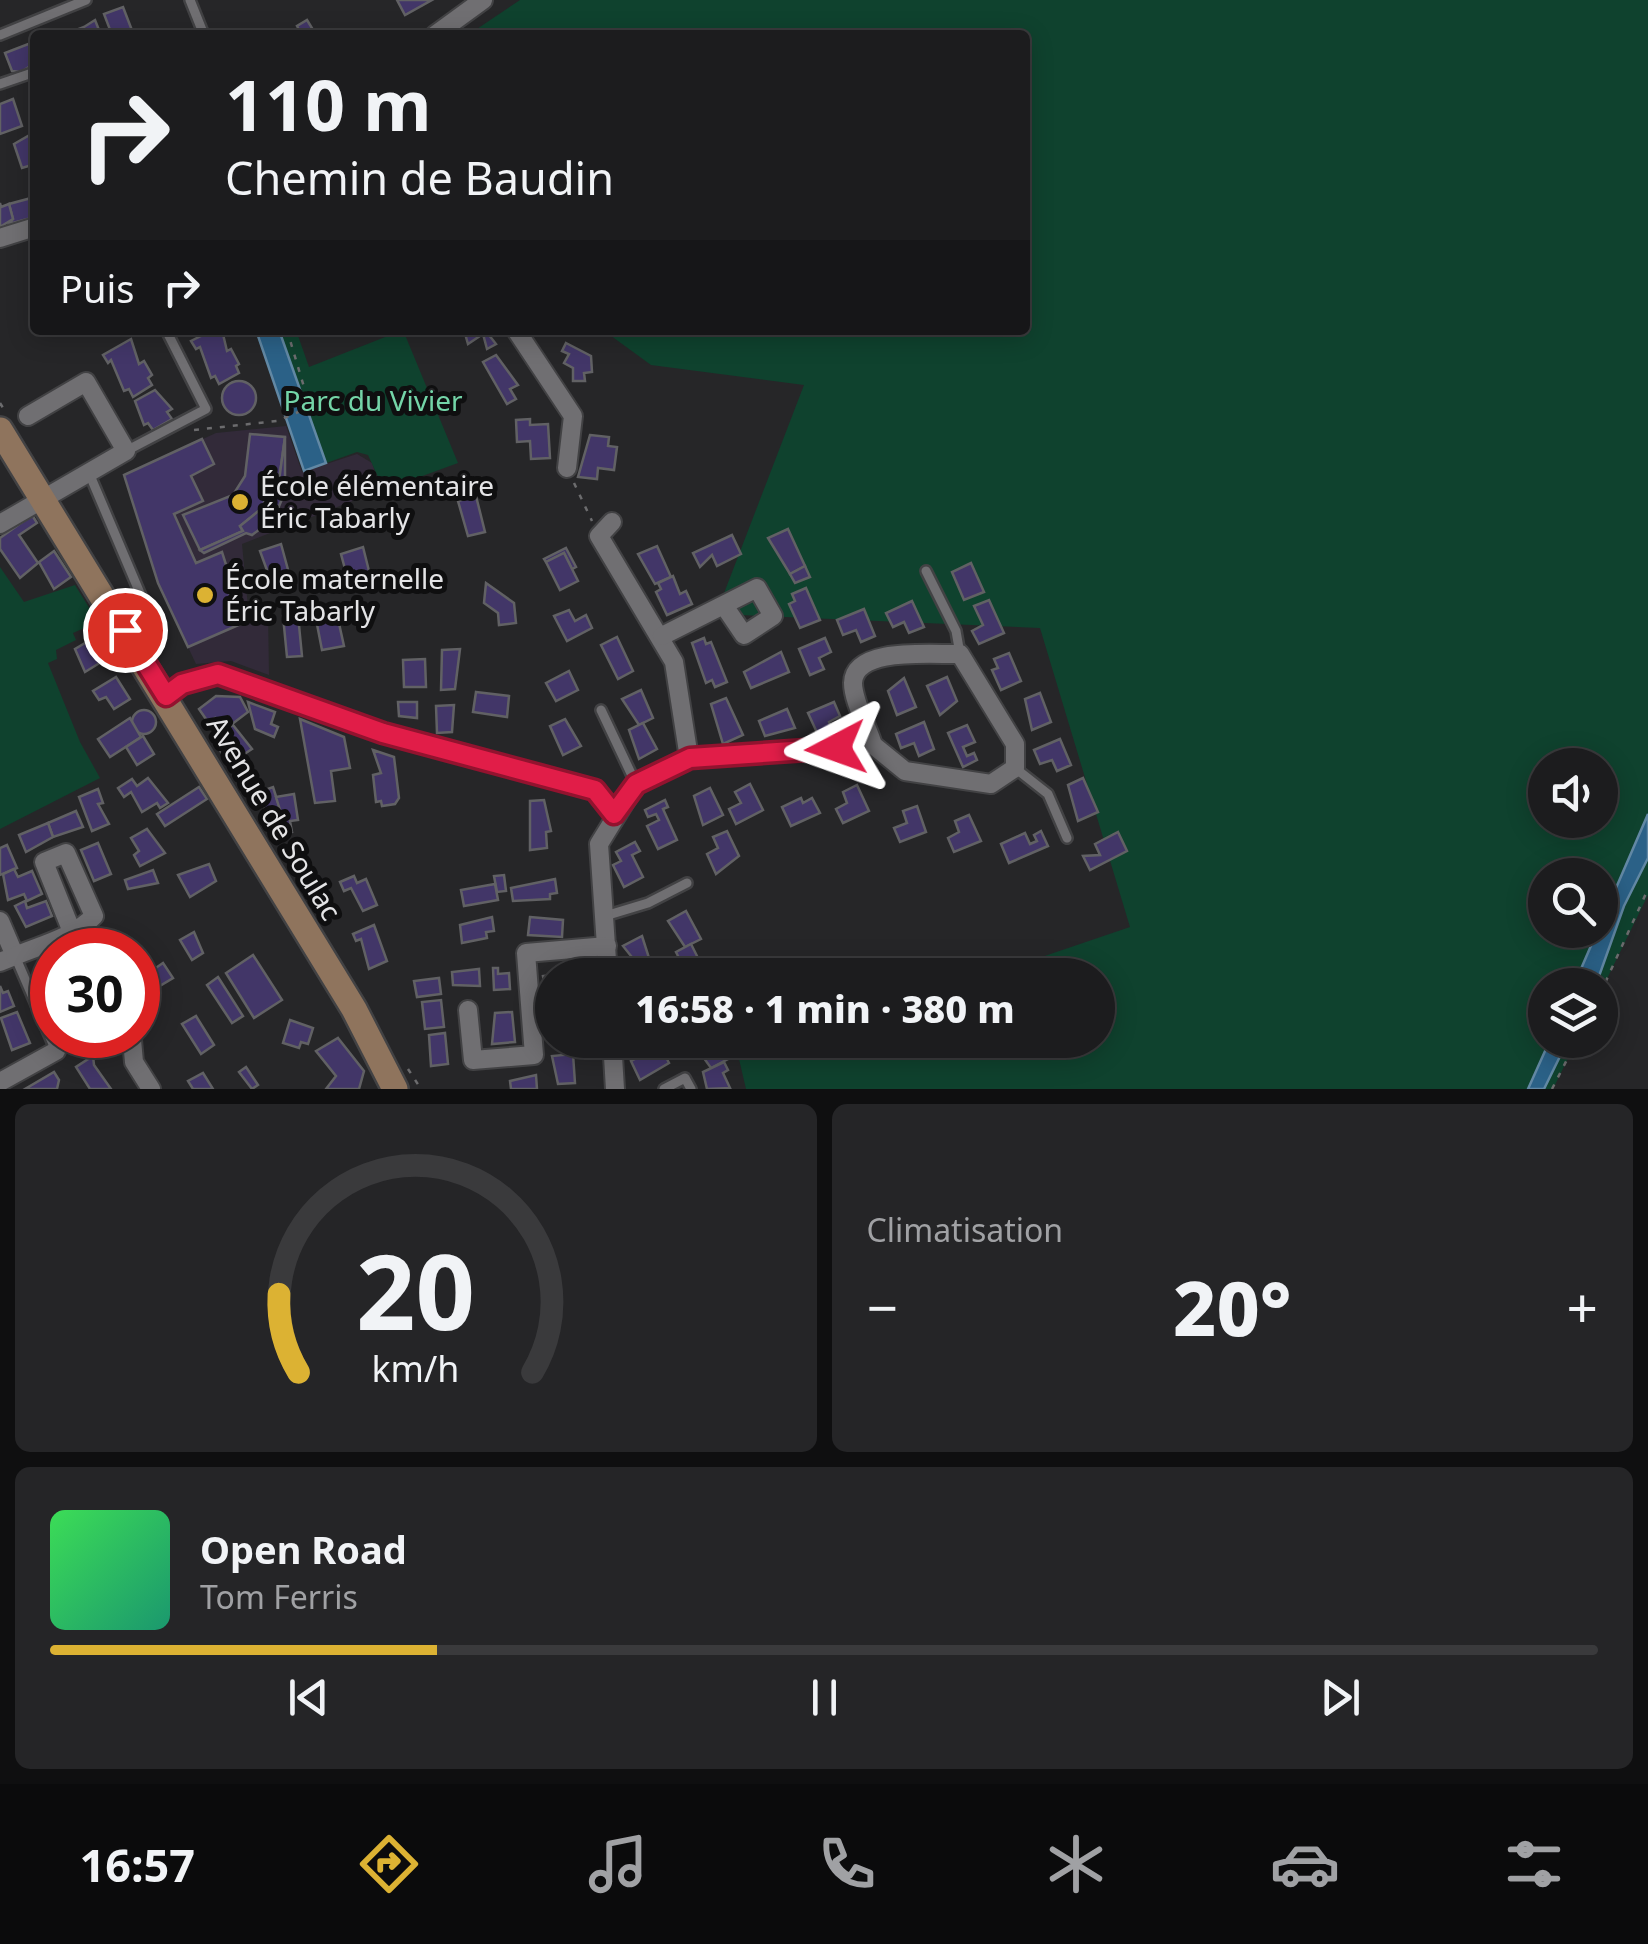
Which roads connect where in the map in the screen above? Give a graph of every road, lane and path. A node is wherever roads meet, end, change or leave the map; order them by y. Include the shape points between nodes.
1 (86, 0) edge
2 (190, 0) edge
3 (483, 0) edge
4 (202, 30) edge
5 (443, 30) edge
6 (0, 35) edge
7 (30, 74) edge
8 (0, 84) edge
9 (30, 229) edge
10 (0, 238) edge
11 (169, 335) edge
12 (288, 335) edge
13 (519, 335) edge
14 (28, 416) dead end
15 (0, 430) edge
16 (167, 432) junction
17 (126, 452) junction
18 (567, 468) joint
19 (88, 472) junction
20 (42, 498) junction
21 (4, 514) edge
22 (606, 529) joint
23 (926, 571) dead end
24 (726, 607) dead end
25 (662, 636) junction
26 (960, 654) junction
27 (145, 662) junction
28 (166, 696) junction
29 (601, 710) dead end
30 (873, 745) junction
31 (690, 758) junction
32 (1016, 768) junction
33 (636, 784) junction
34 (614, 814) junction
35 (1067, 838) dead end
36 (687, 883) dead end
37 (1648, 889) edge
38 (604, 916) junction
39 (0, 920) edge
40 (607, 946) junction
41 (607, 958) edge
42 (7, 959) edge
43 (1612, 968) edge
44 (30, 998) edge
45 (468, 1010) dead end
46 (43, 1058) edge
47 (133, 1058) edge
48 (613, 1058) edge
49 (1568, 1058) edge
50 (0, 1082) edge
51 (151, 1089) edge
52 (394, 1089) edge
53 (614, 1089) edge
54 (664, 1089) edge
55 (691, 1089) edge
56 (1552, 1089) edge

1 - 6 lane
2 - 4 lane
3 - 5 street
7 - 8 lane
9 - 10 street
11 - 16 lane via 206,409
12 - 16 path via 310,408 277,421
13 - 18 street via 573,416
14 - 17 street via 86,382
15 - 20 main road, Avenue de Soulac
16 - 17 lane
17 - 19 street
18 - 22 path
19 - 20 street
19 - 27 lane via 159,638
20 - 21 street
20 - 27 main road, Avenue de Soulac
22 - 25 street
23 - 26 lane
24 - 25 street
25 - 31 street via 674,662
26 - 30 street via 874,657 859,666 853,684
26 - 32 street via 1015,744
27 - 28 main road, Avenue de Soulac
28 - 34 street via 203,676 238,679 383,733 595,790
28 - 52 main road, Avenue de Soulac via 375,1044
29 - 33 lane
30 - 31 street
30 - 32 street via 905,771 991,784
31 - 33 street
32 - 35 lane via 1048,794
33 - 34 street
34 - 38 street via 599,844
36 - 38 lane
37 - 43 path
38 - 40 street
39 - 42 street
40 - 41 street
40 - 45 street via 526,952 534,1055 472,1060
42 - 44 lane
46 - 50 street
47 - 51 street
48 - 53 street
49 - 56 path
54 - 55 lane via 686,1078

